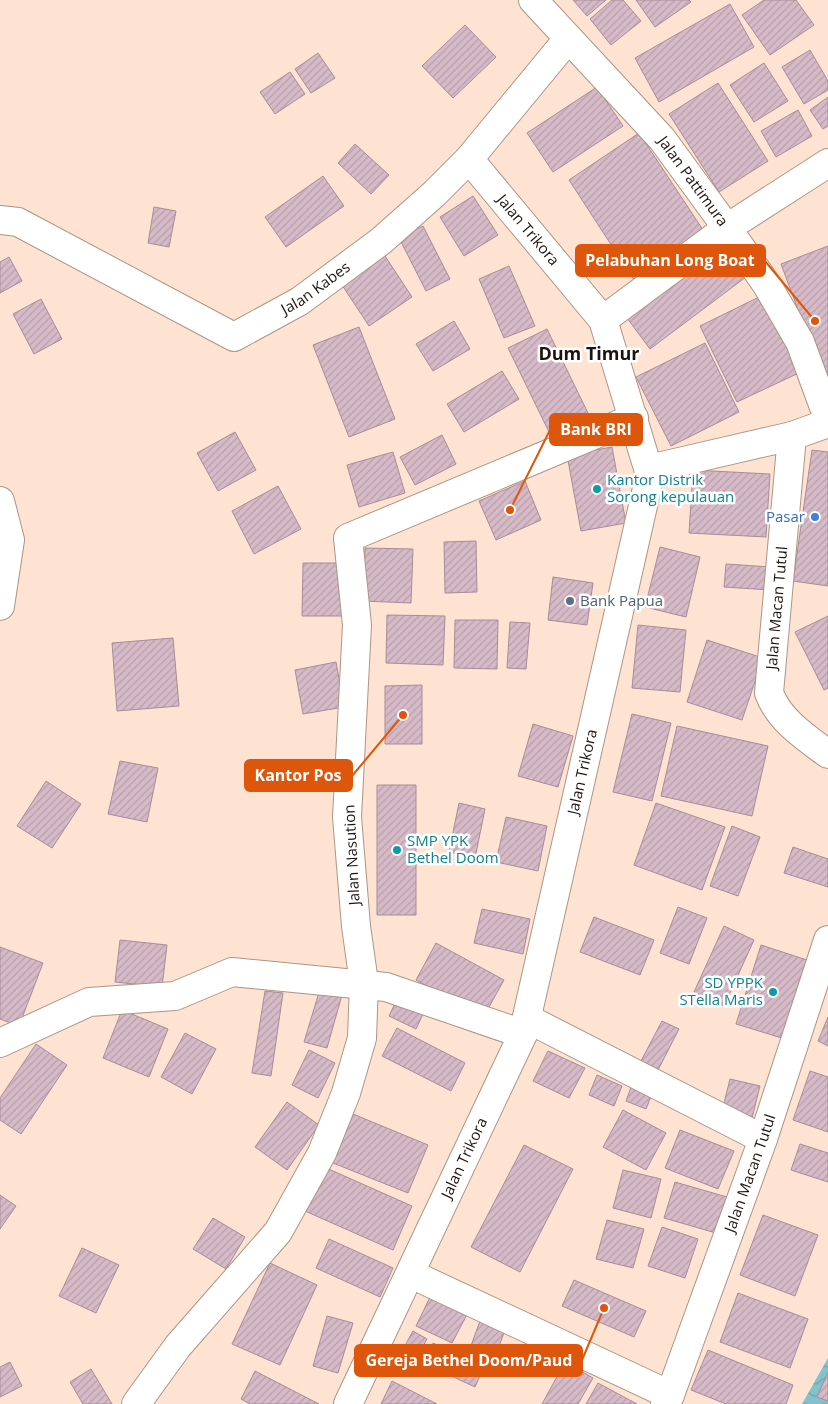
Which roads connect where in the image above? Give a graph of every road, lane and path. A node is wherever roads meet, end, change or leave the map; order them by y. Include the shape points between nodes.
1 (533, 0) edge
2 (568, 39) junction
3 (469, 160) junction
4 (828, 163) edge
5 (0, 220) edge
6 (727, 228) junction
7 (603, 320) junction
8 (634, 418) junction
9 (828, 418) edge
10 (828, 423) edge
11 (792, 436) junction
12 (649, 469) junction
13 (0, 501) edge
14 (0, 606) edge
15 (828, 754) edge
16 (828, 940) edge
17 (364, 983) junction
18 (526, 1027) junction
19 (0, 1043) edge
20 (762, 1139) junction
21 (411, 1274) junction
22 (667, 1399) edge
23 (136, 1404) edge
24 (348, 1404) edge

1 - 2 street, Jalan Pattimura
2 - 3 street, Jalan Kabes
2 - 6 street, Jalan Pattimura via 662,139
3 - 5 street, Jalan Kabes via 381,241 300,301 234,337 18,222
3 - 7 street, Jalan Trikora
4 - 6 street
6 - 7 street
6 - 9 street, Jalan Pattimura via 767,285 800,342
7 - 8 street, Jalan Trikora
8 - 12 street, Jalan Trikora
8 - 17 street, Jalan Nasution via 348,538 357,625 347,817
10 - 11 street
11 - 12 street
11 - 15 street, Jalan Macan Tutul via 769,693 774,707 785,719
12 - 18 street, Jalan Trikora
13 - 14 street via 10,540
16 - 20 street, Jalan Macan Tutul
17 - 18 street
17 - 19 street via 232,972 175,996 89,1002
17 - 23 street via 362,1038 346,1094 322,1154 278,1232 178,1346
18 - 20 street
18 - 21 street, Jalan Trikora
20 - 22 street, Jalan Macan Tutul
21 - 22 street
21 - 24 street, Jalan Trikora

